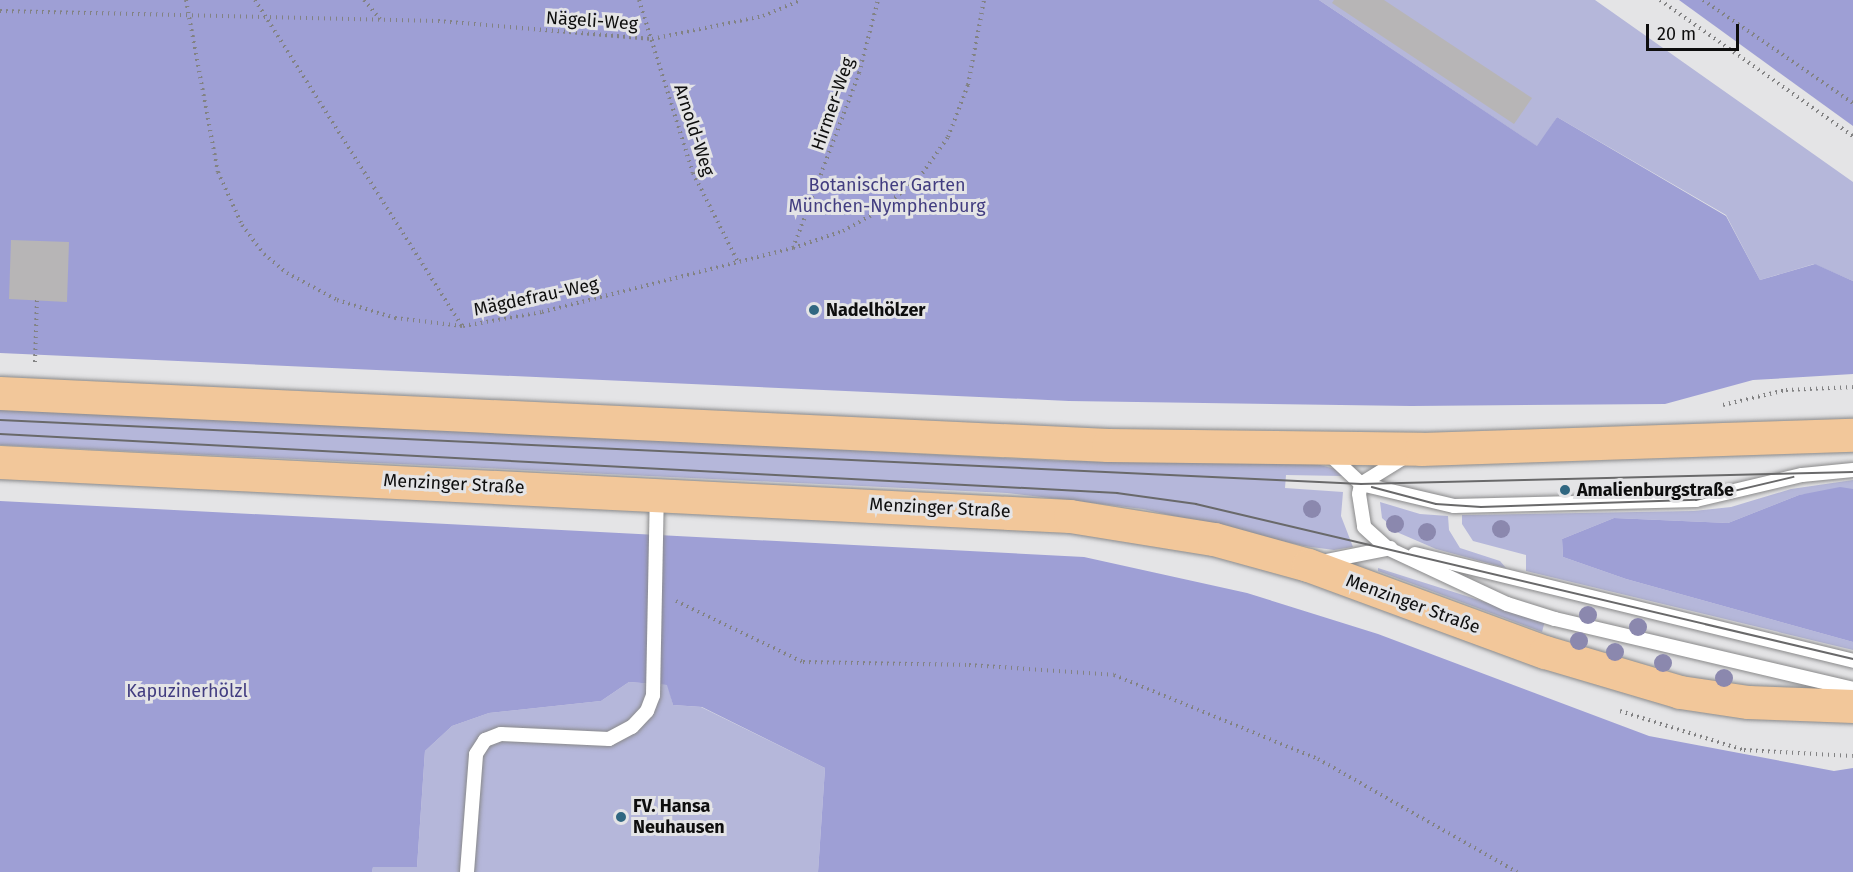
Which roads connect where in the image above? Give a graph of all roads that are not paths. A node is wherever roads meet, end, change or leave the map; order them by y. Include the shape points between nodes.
1 (0, 393) edge
2 (1853, 435) edge
3 (1322, 449) junction
4 (1421, 449) junction
5 (0, 462) edge
6 (1853, 470) edge
7 (1361, 484) junction
8 (657, 493) junction
9 (1387, 548) junction
10 (1308, 565) junction
11 (1853, 662) edge
12 (1853, 689) edge
13 (1853, 706) edge
14 (467, 872) edge

1 - 3 main road via 934,437
2 - 4 main road
3 - 4 main road
3 - 7 lane
4 - 7 lane via 1382,468
5 - 8 main road, Menzinger Straße
6 - 7 lane via 1802,475 1719,497 1663,502 1454,506
7 - 9 lane via 1360,519 1370,535
8 - 10 main road, Menzinger Straße via 1070,516 1214,539
8 - 14 lane via 653,695 647,711 632,727 609,739 501,735 485,740 476,754
9 - 10 lane
9 - 11 lane
9 - 12 lane via 1507,604 1555,619
10 - 13 main road, Menzinger Straße via 1545,652 1680,692 1793,706

